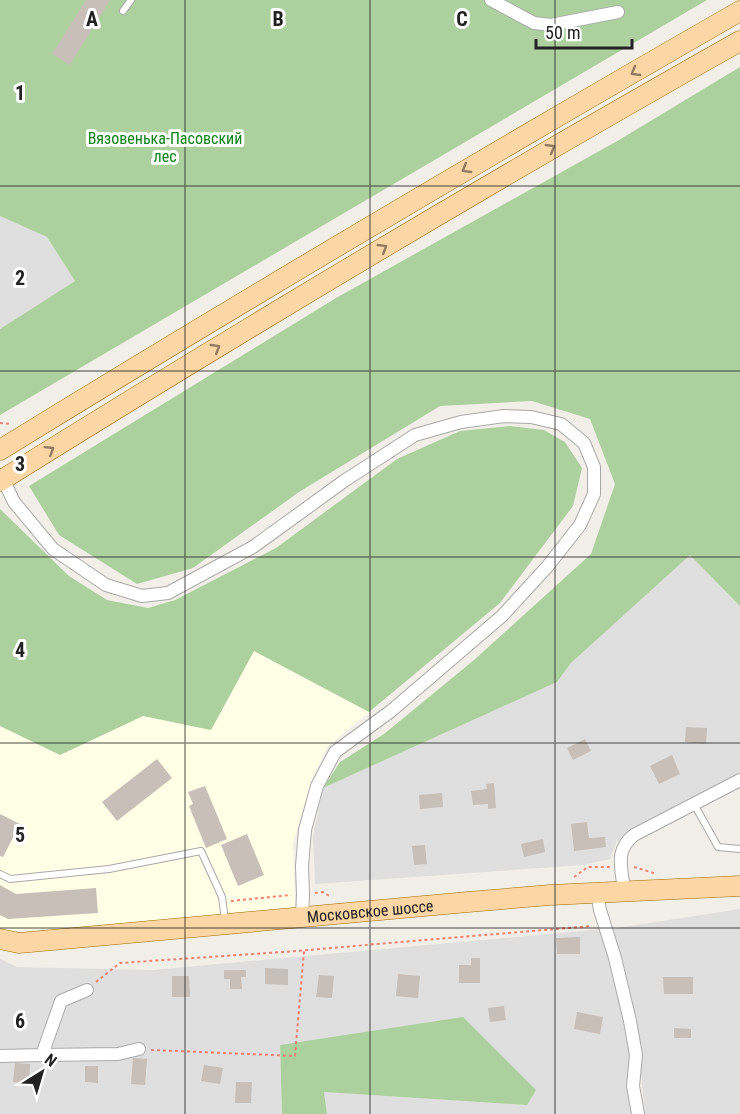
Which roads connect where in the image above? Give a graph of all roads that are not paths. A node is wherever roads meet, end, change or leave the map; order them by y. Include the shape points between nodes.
1 (131, 0) edge
2 (491, 0) edge
3 (123, 11) dead end
4 (740, 11) edge
5 (618, 12) dead end
6 (740, 41) edge
7 (0, 450) edge
8 (1, 477) edge
9 (740, 780) edge
10 (694, 804) junction
11 (740, 849) edge
12 (0, 874) edge
13 (740, 886) edge
14 (624, 891) junction
15 (597, 893) junction
16 (302, 918) junction
17 (225, 924) junction
18 (0, 939) edge
19 (87, 990) road end
20 (139, 1049) road end
21 (42, 1055) junction
22 (0, 1056) edge
23 (638, 1114) edge

1 - 3 lane
2 - 5 street via 534,23 551,25
4 -> 7 main road via 327,252
8 -> 6 main road via 544,152
8 - 16 street via 14,502 53,549 106,585 142,596 168,593 253,547 415,435 461,422 531,417 561,424 584,443 594,467 594,494 580,525 548,567 502,616 391,711 335,752 317,786 305,830
9 - 10 street
10 - 11 lane via 718,847
10 - 14 street via 626,842 620,852
12 - 17 lane via 10,879 109,869 201,851 222,897
13 - 14 main road, Московское шоссе
14 - 15 main road, Московское шоссе
15 - 16 main road, Московское шоссе
15 - 23 street via 630,1021 636,1055 633,1086
16 - 17 main road, Московское шоссе
17 - 18 main road, Московское шоссе via 19,943
19 - 21 street via 61,1001
20 - 21 street via 118,1054
21 - 22 street

